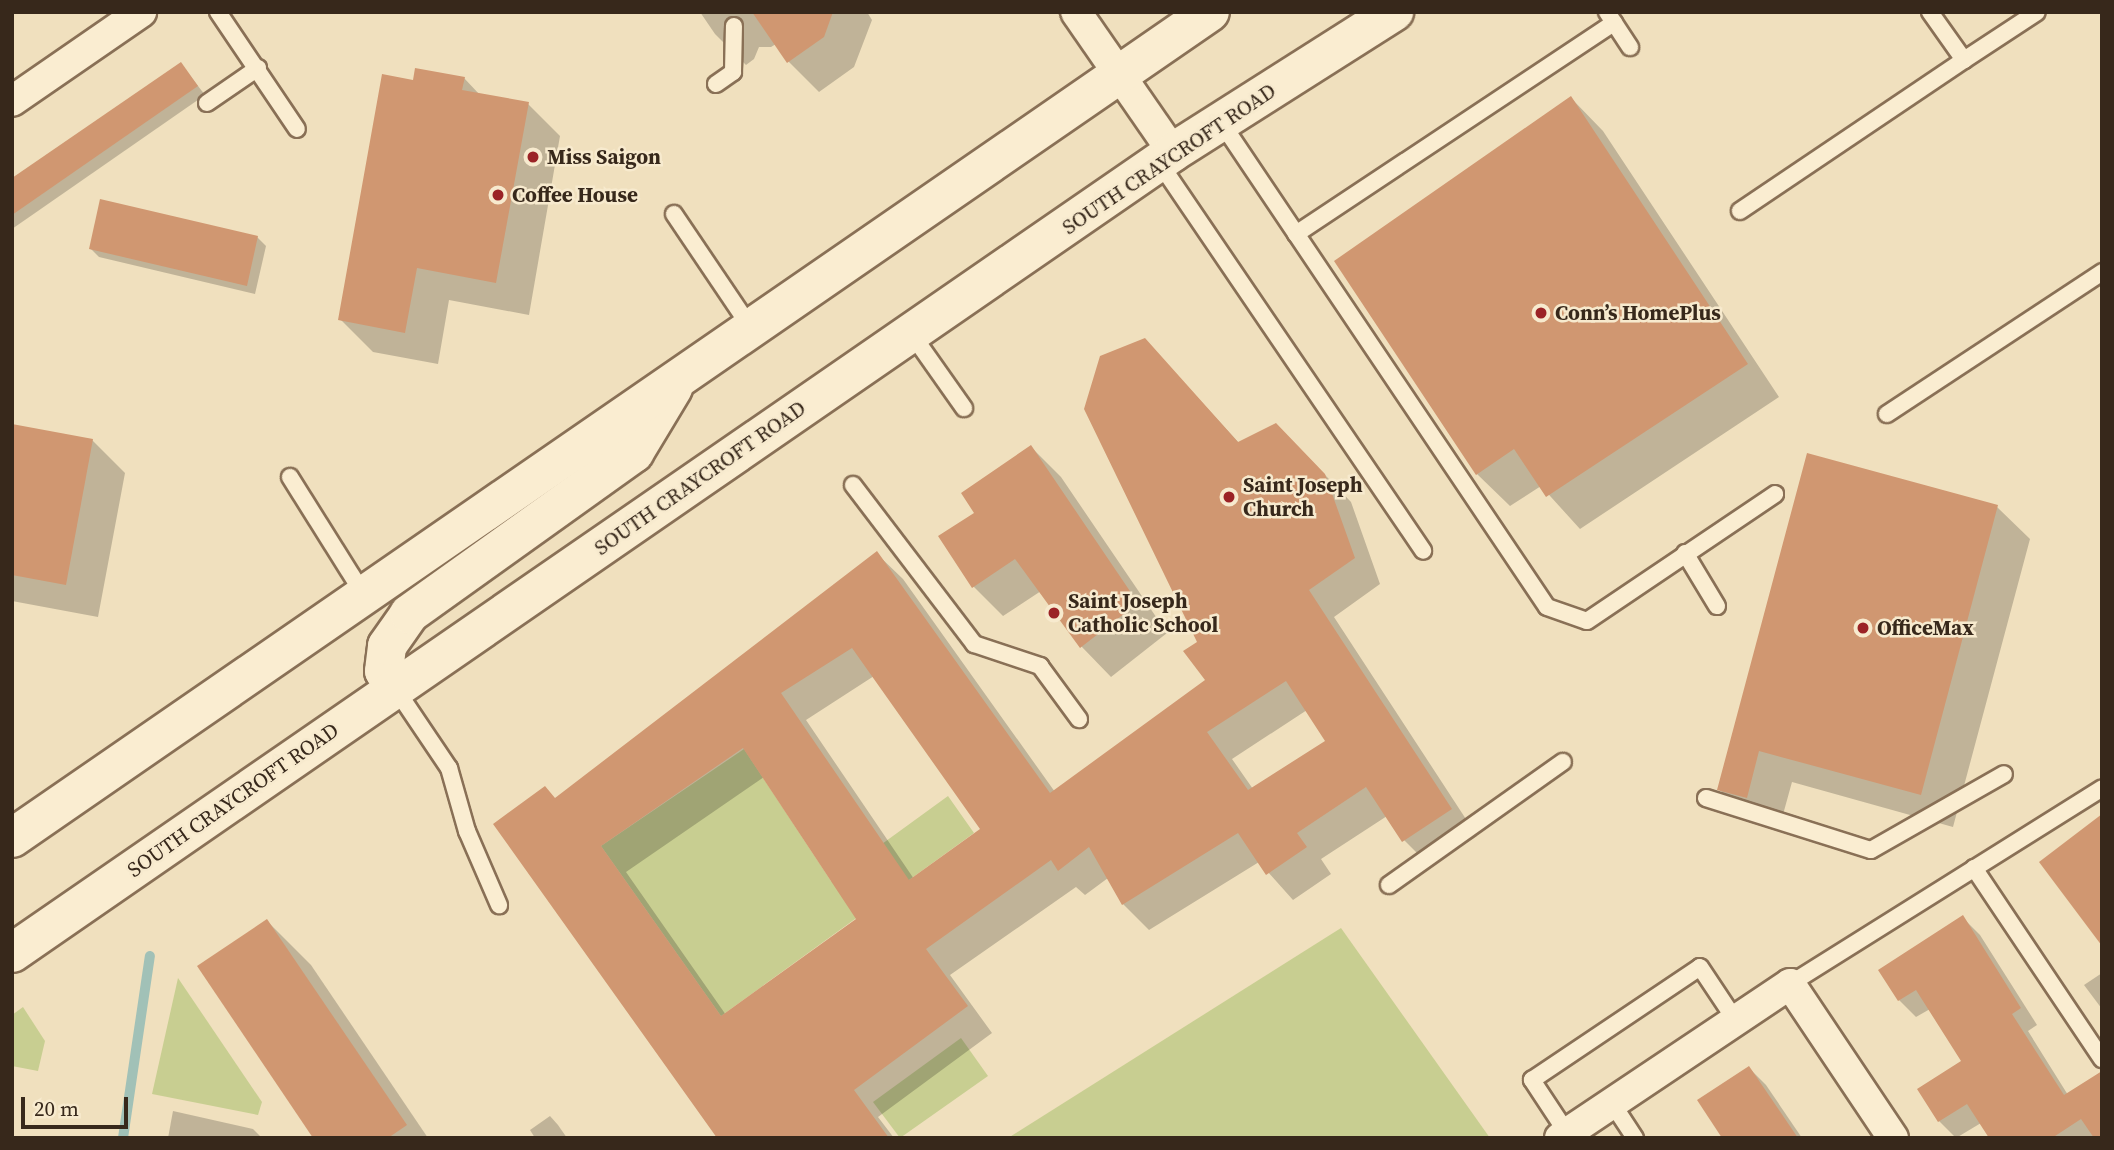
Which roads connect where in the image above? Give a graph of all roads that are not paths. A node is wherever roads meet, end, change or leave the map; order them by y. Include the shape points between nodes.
1 (141, 12) edge
2 (218, 12) edge
3 (1076, 12) edge
4 (1210, 12) edge
5 (1394, 12) edge
6 (1930, 12) edge
7 (2037, 12) edge
8 (1610, 18) edge
9 (734, 26) dead end
10 (1630, 47) dead end
11 (1964, 60) junction
12 (258, 68) junction
13 (1119, 73) junction
14 (716, 84) dead end
15 (12, 101) edge
16 (207, 103) dead end
17 (1221, 122) junction
18 (297, 129) dead end
19 (1166, 157) junction
20 (1740, 211) dead end
21 (674, 214) dead end
22 (1296, 234) junction
23 (2102, 272) edge
24 (751, 328) junction
25 (911, 333) junction
26 (679, 377) junction
27 (964, 408) dead end
28 (1887, 414) dead end
29 (290, 477) dead end
30 (853, 485) dead end
31 (1775, 494) dead end
32 (1423, 551) dead end
33 (1685, 553) junction
34 (365, 595) junction
35 (1717, 606) dead end
36 (395, 688) junction
37 (1079, 719) dead end
38 (1563, 762) dead end
39 (2004, 774) dead end
40 (2102, 788) edge
41 (1706, 798) dead end
42 (12, 838) edge
43 (1974, 869) junction
44 (1389, 885) dead end
45 (499, 905) dead end
46 (12, 953) edge
47 (1790, 984) junction
48 (1736, 1021) junction
49 (2102, 1059) edge
50 (1612, 1103) junction
51 (1564, 1135) edge
52 (1635, 1138) edge
53 (1893, 1138) edge

1 - 15 street
2 - 12 lane
3 - 13 street
4 - 13 main road
5 - 17 main road, SOUTH CRAYCROFT ROAD
6 - 11 lane
7 - 11 lane
8 - 10 lane
8 - 22 lane
9 - 14 lane via 733,72
11 - 20 lane
12 - 16 lane
12 - 18 lane
13 - 19 street
13 - 24 main road
17 - 19 main road, SOUTH CRAYCROFT ROAD
17 - 22 lane
19 - 25 main road, SOUTH CRAYCROFT ROAD
19 - 32 lane
21 - 24 lane
22 - 33 lane via 1547,607 1587,621
23 - 28 lane
24 - 26 main road
25 - 27 lane
25 - 36 main road, SOUTH CRAYCROFT ROAD
26 - 34 main road
26 - 36 main road via 634,453 409,614 387,646 384,671
29 - 34 lane
30 - 37 lane via 974,644 1040,666
31 - 33 lane
33 - 35 lane
34 - 42 main road
36 - 45 lane via 449,768 467,831
36 - 46 main road, SOUTH CRAYCROFT ROAD
38 - 44 lane
39 - 41 lane via 1871,850
40 - 43 lane
43 - 47 lane
43 - 49 lane
47 - 48 street
47 - 53 street
48 - 50 street
48 - 51 lane via 1700,967 1532,1080
50 - 51 street
50 - 52 lane

